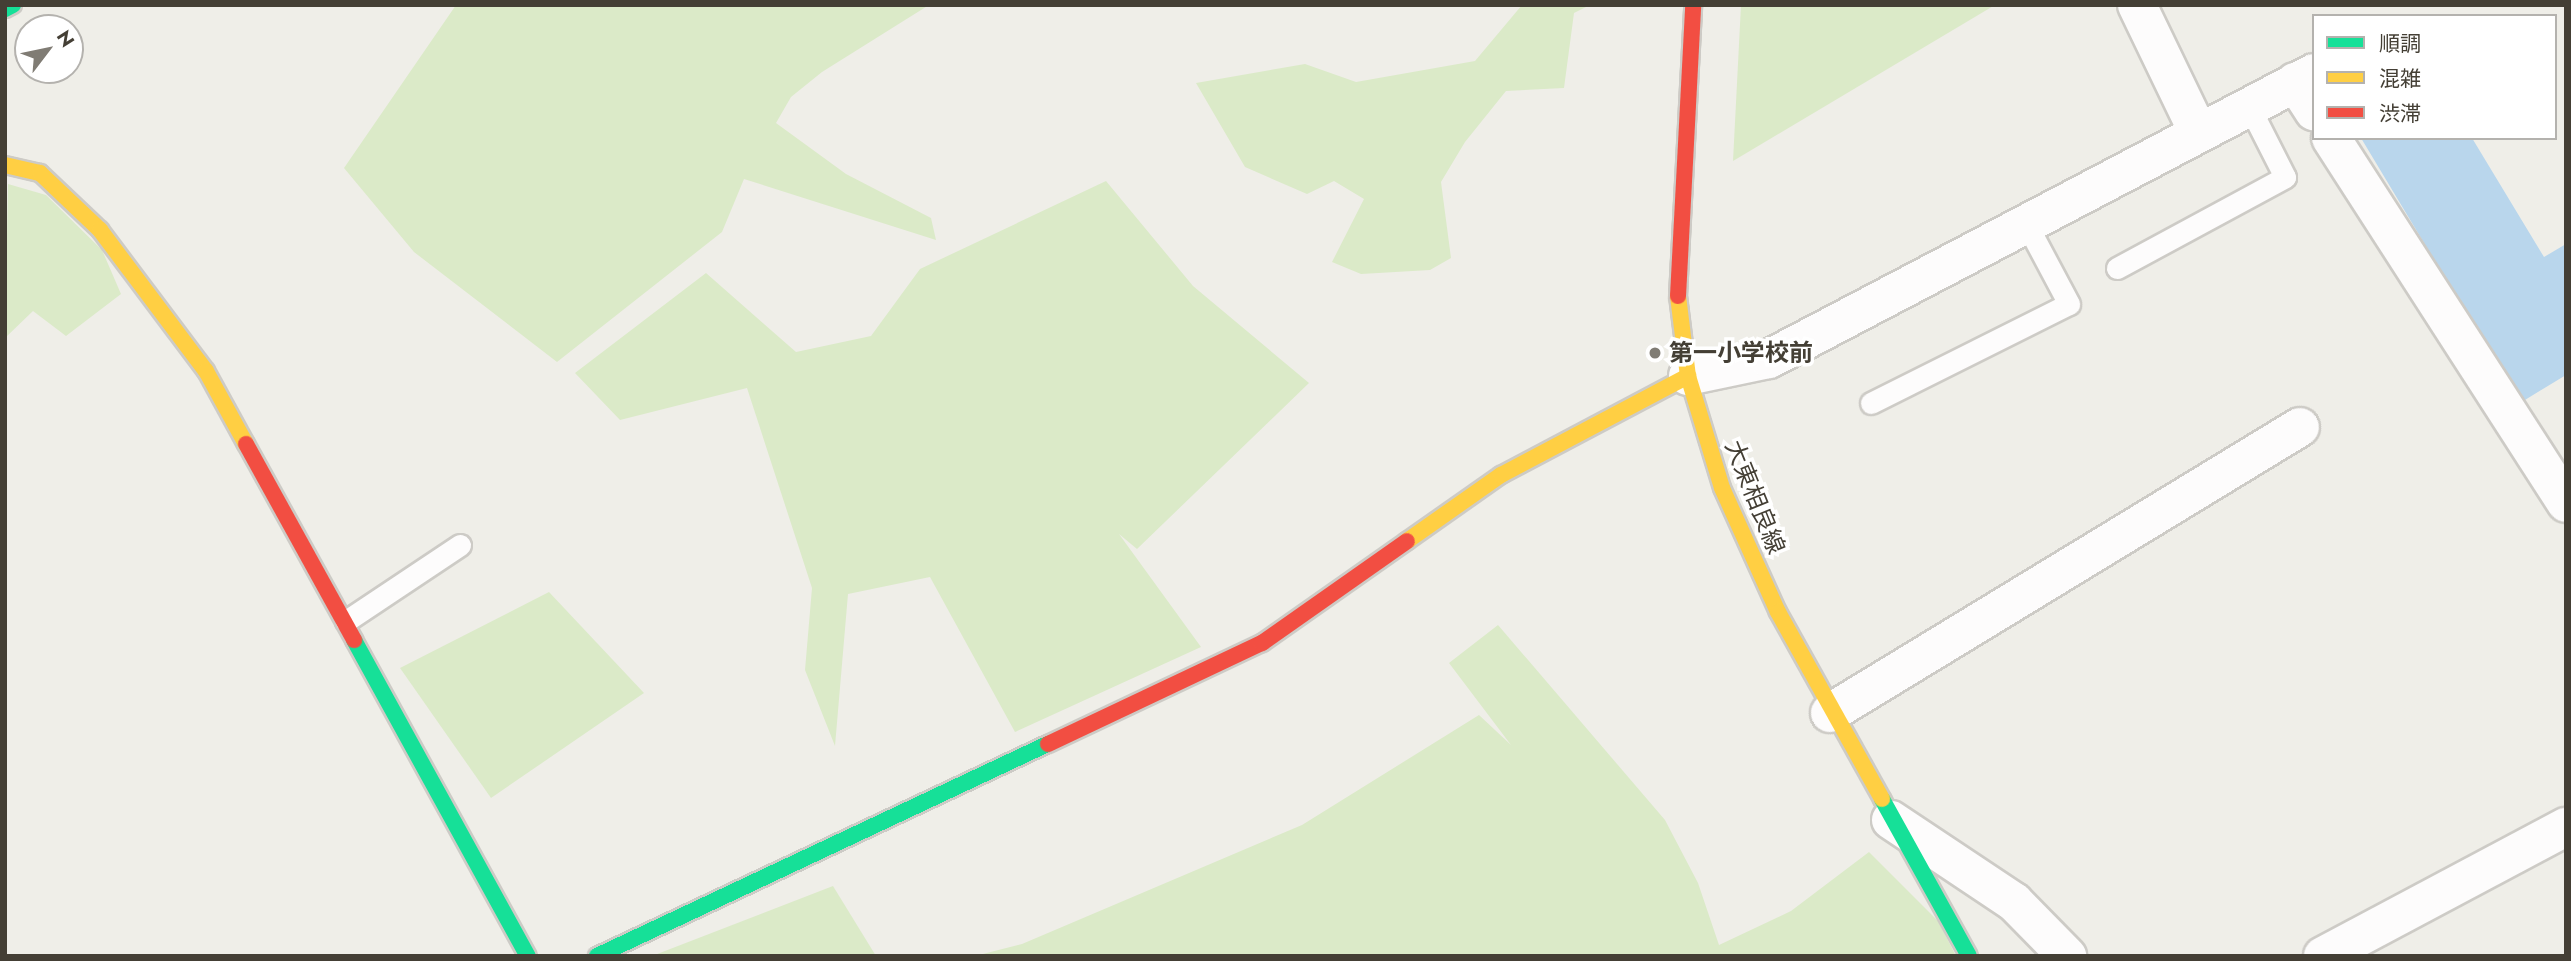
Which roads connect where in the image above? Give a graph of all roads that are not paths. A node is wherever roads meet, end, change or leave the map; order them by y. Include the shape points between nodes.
1 (13, 5) edge
2 (1693, 5) edge
3 (2137, 5) edge
4 (5, 9) edge
5 (2307, 89) edge
6 (2249, 106) junction
7 (2198, 132) junction
8 (2332, 140) edge
9 (5, 165) edge
10 (2026, 223) junction
11 (2117, 268) dead end
12 (1688, 376) junction
13 (1871, 403) dead end
14 (2300, 427) dead end
15 (2566, 503) edge
16 (460, 545) dead end
17 (345, 621) junction
18 (1830, 713) junction
19 (1891, 820) junction
20 (2566, 827) edge
21 (528, 956) edge
22 (597, 956) edge
23 (1969, 956) edge
24 (2067, 956) edge
25 (2323, 956) edge

1 - 4 street
2 - 12 street, 大東相良線 via 1676,279
3 - 7 street
5 - 6 street
6 - 7 street
6 - 11 lane via 2285,177
7 - 10 street
8 - 15 street
9 - 17 street via 40,173 100,230 206,371
10 - 12 street via 1769,359
10 - 13 lane via 2069,304
12 - 18 street, 大東相良線 via 1722,488
12 - 22 street via 1501,475 1262,643
14 - 18 street
16 - 17 lane
17 - 21 street
18 - 19 street, 大東相良線
19 - 23 street, 大東相良線
19 - 24 street via 2014,902
20 - 25 street

